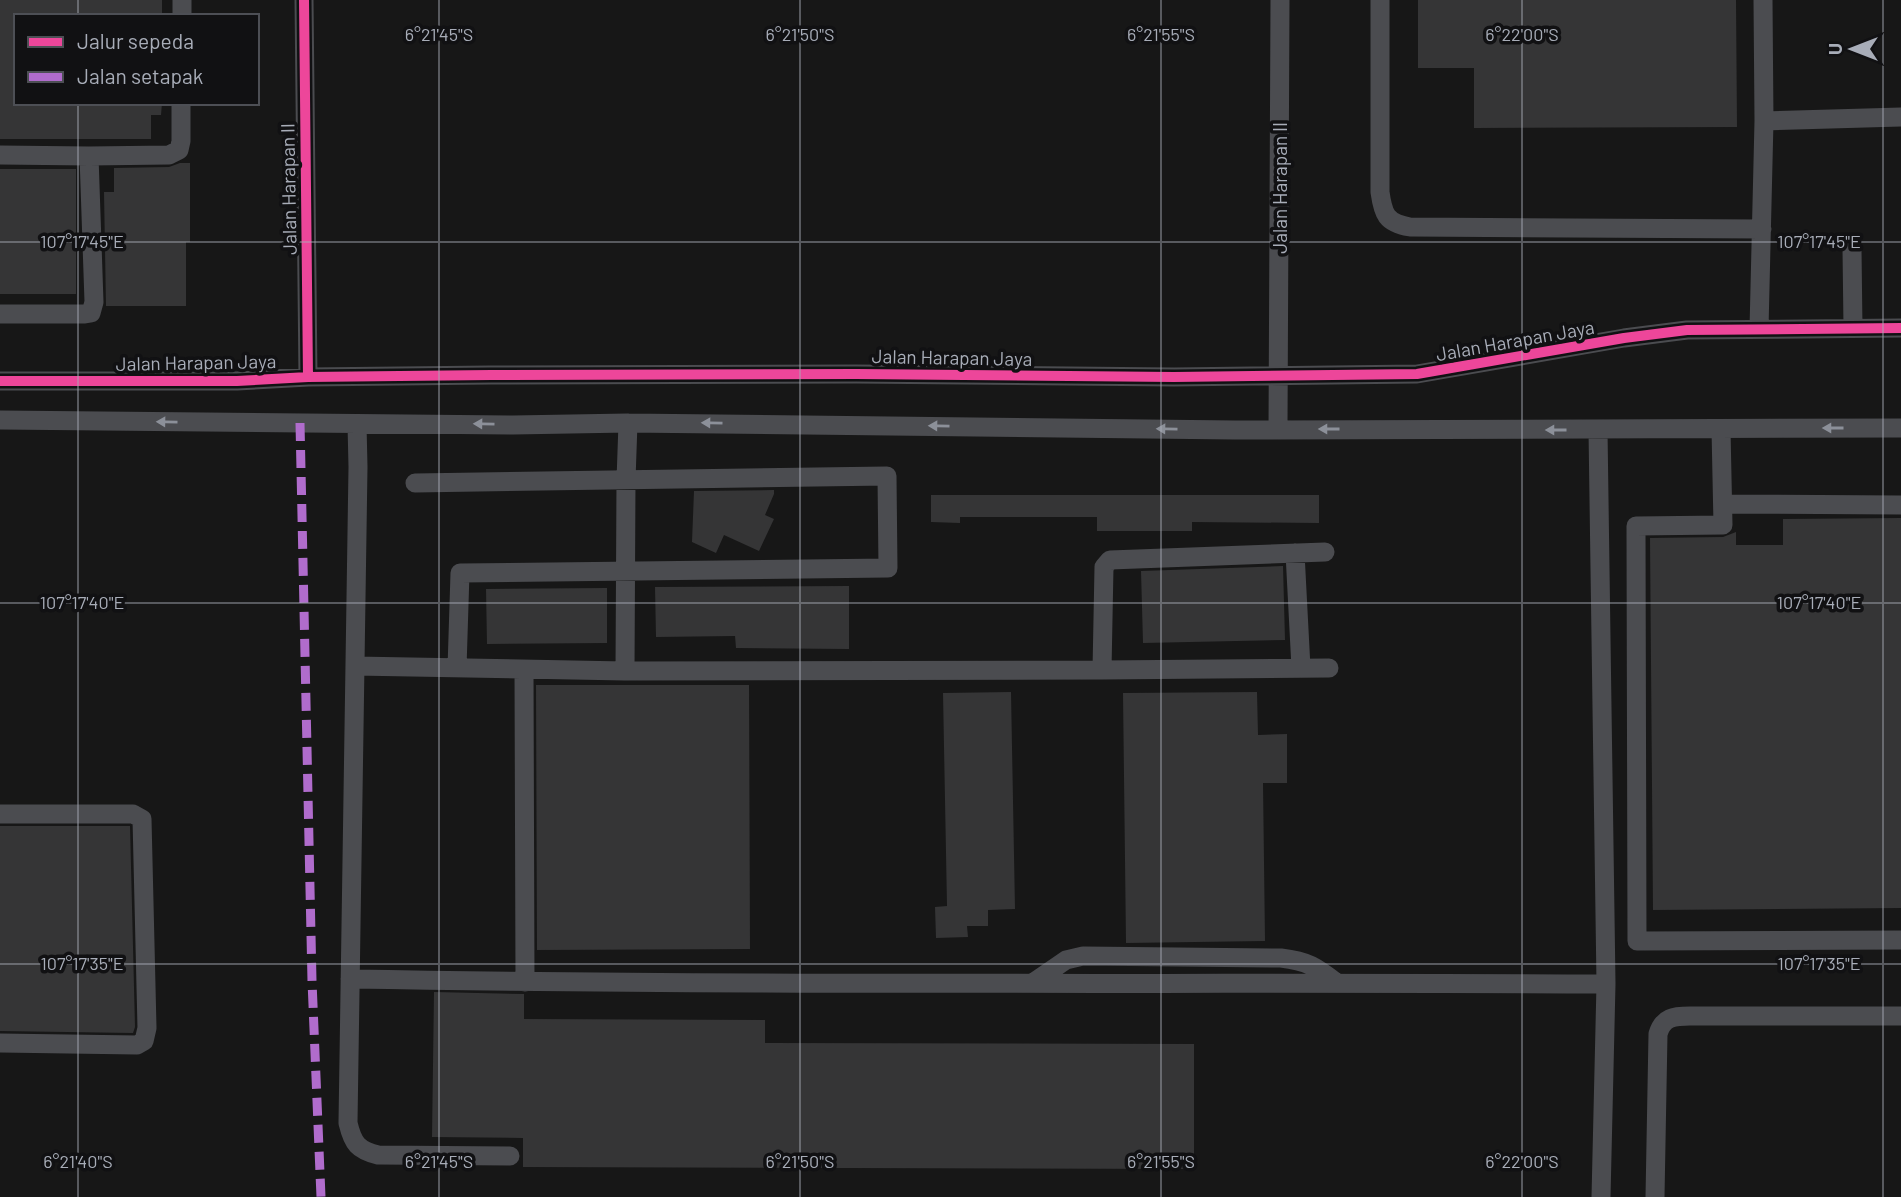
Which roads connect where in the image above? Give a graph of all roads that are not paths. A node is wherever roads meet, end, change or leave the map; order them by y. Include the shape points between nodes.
1 (304, 0) edge
2 (1280, 0) edge
3 (1380, 0) edge
4 (1763, 0) edge
5 (181, 105) edge
6 (1901, 117) edge
7 (1764, 121) junction
8 (0, 155) edge
9 (89, 156) junction
10 (1762, 229) junction
11 (1852, 249) dead end
12 (0, 314) edge
13 (1853, 328) junction
14 (1901, 328) edge
15 (1759, 329) junction
16 (1279, 376) junction
17 (308, 377) junction
18 (0, 381) edge
19 (0, 420) edge
20 (628, 422) junction
21 (357, 424) junction
22 (1901, 428) edge
23 (1278, 429) junction
24 (1721, 429) junction
25 (1598, 430) junction
26 (626, 480) junction
27 (415, 483) dead end
28 (1723, 504) junction
29 (1901, 505) edge
30 (1325, 552) dead end
31 (1295, 553) junction
32 (627, 571) junction
33 (355, 666) junction
34 (457, 668) junction
35 (1301, 668) junction
36 (1329, 668) dead end
37 (524, 670) junction
38 (1102, 670) junction
39 (625, 671) junction
40 (0, 814) edge
41 (1901, 940) edge
42 (350, 979) junction
43 (525, 982) junction
44 (1034, 982) junction
45 (1338, 983) junction
46 (1606, 984) junction
47 (1901, 1016) edge
48 (0, 1043) edge
49 (510, 1156) dead end
50 (1601, 1197) edge
51 (1655, 1197) edge

1 - 17 street, Jalan Harapan II
2 - 16 street, Jalan Harapan II
3 - 10 street via 1380,192 1384,214 1395,224
4 - 7 street
5 - 9 street via 179,150 169,155
6 - 7 street
7 - 10 street
8 - 9 street
9 - 12 street via 91,313
10 - 15 street
11 - 13 street
13 - 14 street, Jalan Harapan Jaya
13 - 15 street, Jalan Harapan Jaya
15 - 16 street, Jalan Harapan Jaya via 1687,330 1624,338 1417,374
16 - 17 street, Jalan Harapan Jaya
16 - 23 street, Jalan Harapan II
17 - 18 street, Jalan Harapan Jaya
21 -> 19 street
20 -> 21 street
23 -> 20 street
20 - 26 street
21 - 33 street
22 -> 24 street
25 -> 23 street
24 - 25 street
24 - 28 street
25 - 46 street
26 - 27 street
26 - 32 street
26 - 32 street via 887,476 888,568
28 - 29 street
28 - 41 street via 1723,525 1636,526 1637,942
30 - 31 street
31 - 35 street
31 - 38 street via 1110,559 1104,567
32 - 34 street via 460,573
32 - 39 street
33 - 34 street
33 - 42 street
34 - 37 street
35 - 36 street
35 - 38 street
37 - 39 street
37 - 43 street
38 - 39 street
40 - 48 street via 133,814 142,819 147,1028 144,1041 137,1045
42 - 43 street
42 - 49 street via 348,1124 357,1146 379,1155
43 - 44 street
44 - 45 street
44 - 45 street via 1066,960 1083,956 1300,960
45 - 46 street
46 - 50 street
47 - 51 street via 1690,1016 1666,1020 1658,1034

